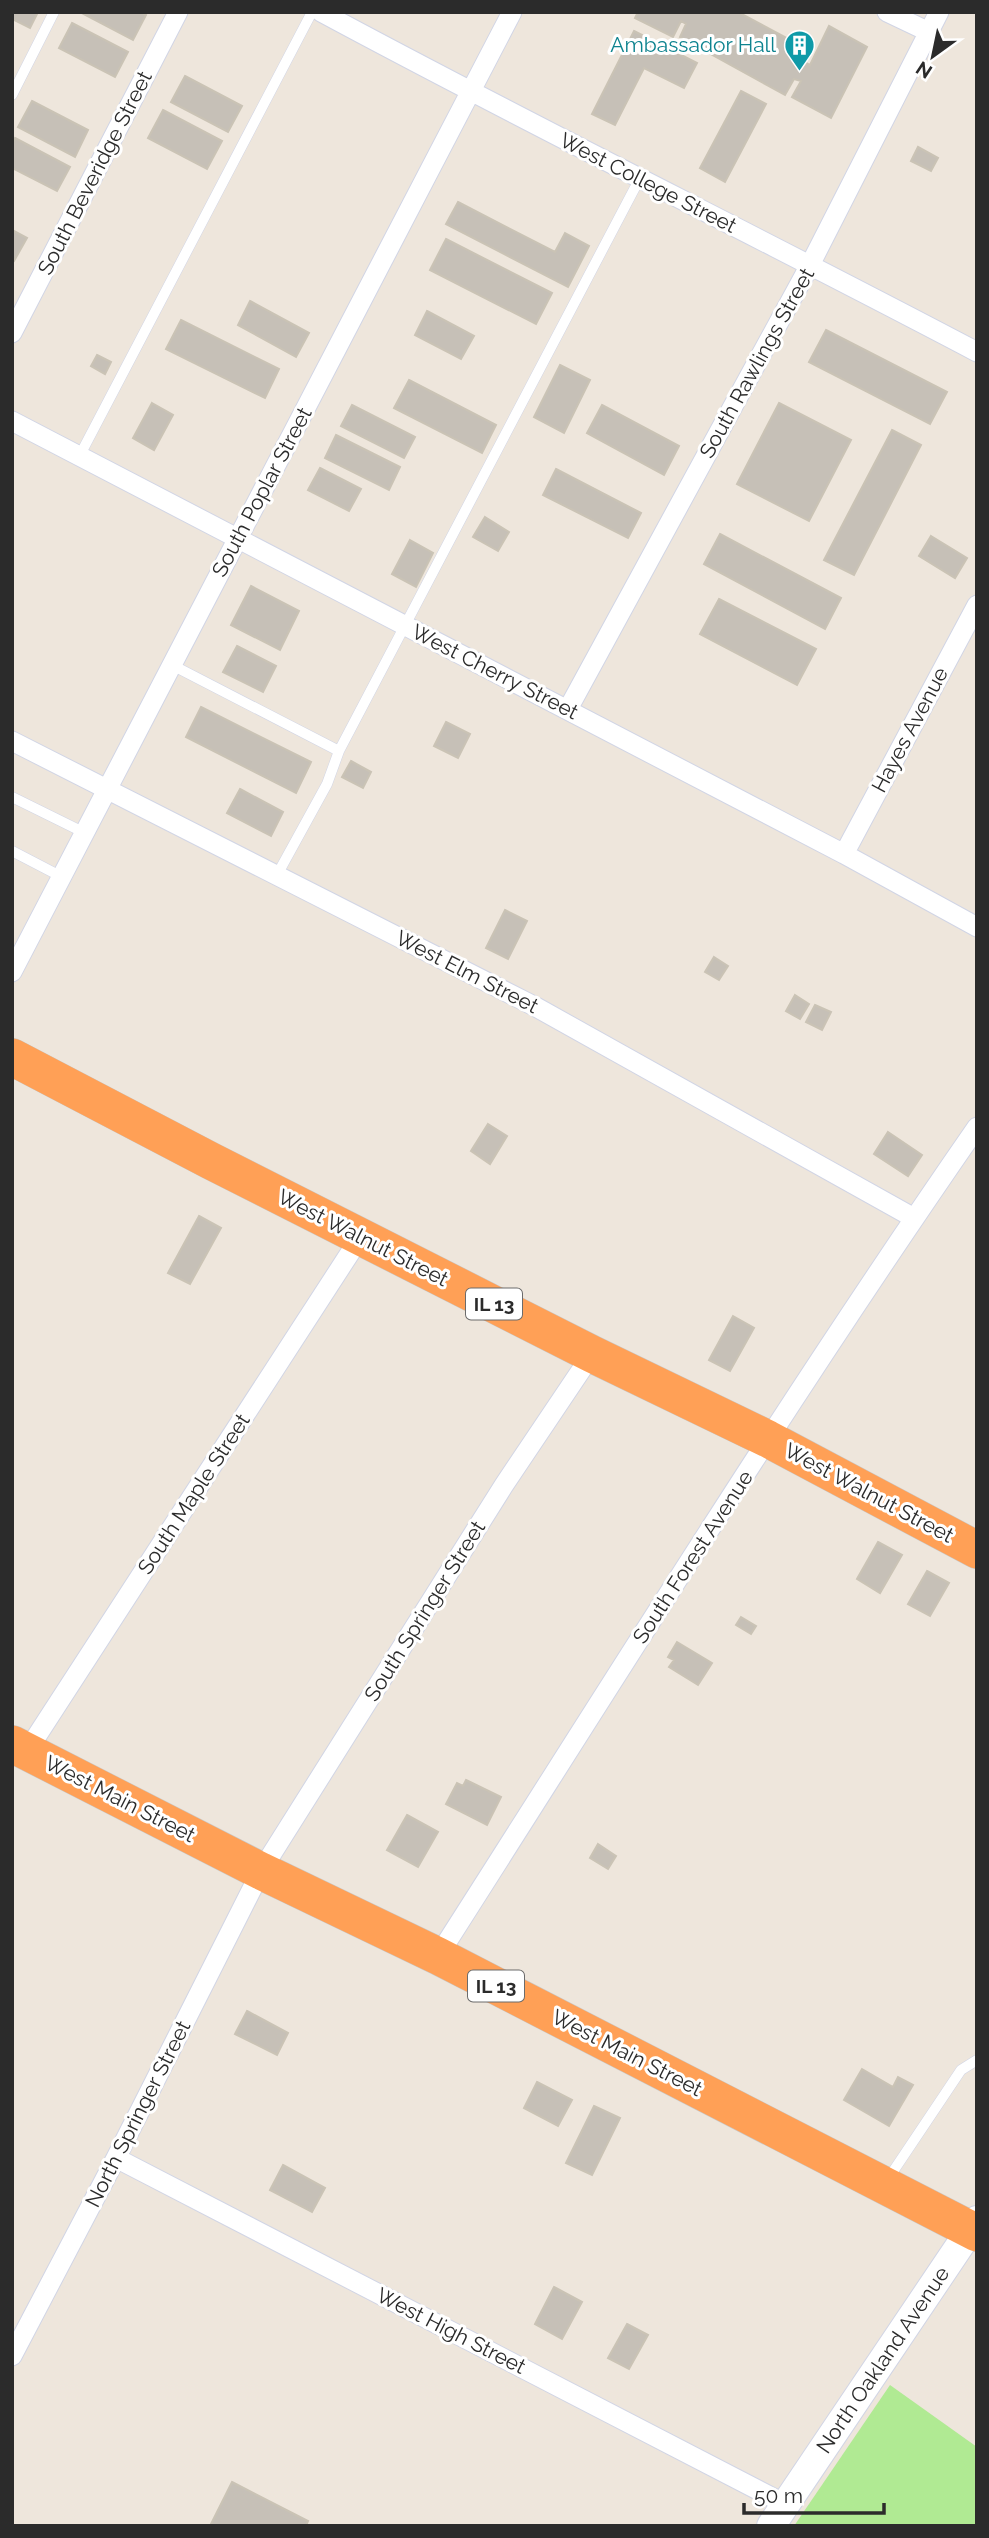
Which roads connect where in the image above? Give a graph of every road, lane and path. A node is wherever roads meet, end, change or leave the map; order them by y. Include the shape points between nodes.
1 (54, 12) edge
2 (178, 12) edge
3 (312, 12) edge
4 (321, 12) edge
5 (512, 12) edge
6 (887, 12) edge
7 (939, 12) edge
8 (929, 32) junction
9 (470, 92) junction
10 (12, 96) edge
11 (639, 178) junction
12 (810, 265) junction
13 (12, 333) edge
14 (977, 352) edge
15 (13, 422) edge
16 (80, 455) junction
17 (239, 537) junction
18 (977, 605) edge
19 (405, 626) junction
20 (969, 637) edge
21 (172, 665) junction
22 (568, 709) junction
23 (12, 741) edge
24 (339, 751) junction
25 (108, 789) junction
26 (12, 797) edge
27 (85, 833) junction
28 (12, 851) edge
29 (844, 854) junction
30 (277, 875) junction
31 (62, 877) junction
32 (977, 926) edge
33 (12, 972) edge
34 (12, 1057) edge
35 (977, 1127) edge
36 (914, 1218) junction
37 (361, 1236) junction
38 (592, 1354) junction
39 (768, 1439) junction
40 (977, 1550) edge
41 (19, 1747) edge
42 (261, 1871) junction
43 (438, 1956) junction
44 (977, 2060) edge
45 (116, 2158) junction
46 (884, 2185) junction
47 (975, 2228) edge
48 (12, 2356) edge
49 (778, 2515) edge

1 - 10 lane
2 - 13 street, South Beveridge Street
3 - 16 lane
4 - 9 street, West College Street
5 - 9 street, South Poplar Street
6 - 8 street
7 - 8 street, South Rawlings Street
8 - 12 street, South Rawlings Street
9 - 11 street, West College Street
9 - 17 street, South Poplar Street
11 - 12 street, West College Street
11 - 19 lane
12 - 14 street, West College Street
12 - 22 street, South Rawlings Street
15 - 16 street, West Cherry Street
16 - 17 street, West Cherry Street
17 - 19 street, West Cherry Street
17 - 21 street, South Poplar Street
18 - 20 street, Hayes Avenue
19 - 22 street, West Cherry Street
19 - 24 lane
20 - 29 street, Hayes Avenue
21 - 24 lane
21 - 25 street, South Poplar Street
22 - 29 street, West Cherry Street
23 - 25 street, West Elm Street
24 - 30 lane via 327,785
25 - 27 street, South Poplar Street
25 - 30 street, West Elm Street
26 - 27 lane
27 - 31 street, South Poplar Street
28 - 31 lane
29 - 32 street, West Cherry Street
30 - 36 street, West Elm Street via 536,1007
31 - 33 street, South Poplar Street
34 - 37 highway, West Walnut Street / IL 13
35 - 36 street, South Forest Avenue
36 - 39 street, South Forest Avenue
37 - 38 highway, West Walnut Street / IL 13
37 - 41 street, South Maple Street
38 - 39 highway, West Walnut Street / IL 13
38 - 42 street, South Springer Street
39 - 40 highway, West Walnut Street / IL 13
39 - 43 street, South Forest Avenue
41 - 42 highway, West Main Street / IL 13
42 - 43 highway, West Main Street / IL 13
42 - 45 street, North Springer Street
43 - 46 highway, West Main Street / IL 13
44 - 46 lane via 961,2070
45 - 48 street, North Springer Street
45 - 49 street, West High Street
46 - 47 highway, West Main Street / IL 13
47 - 49 street, North Oakland Avenue

